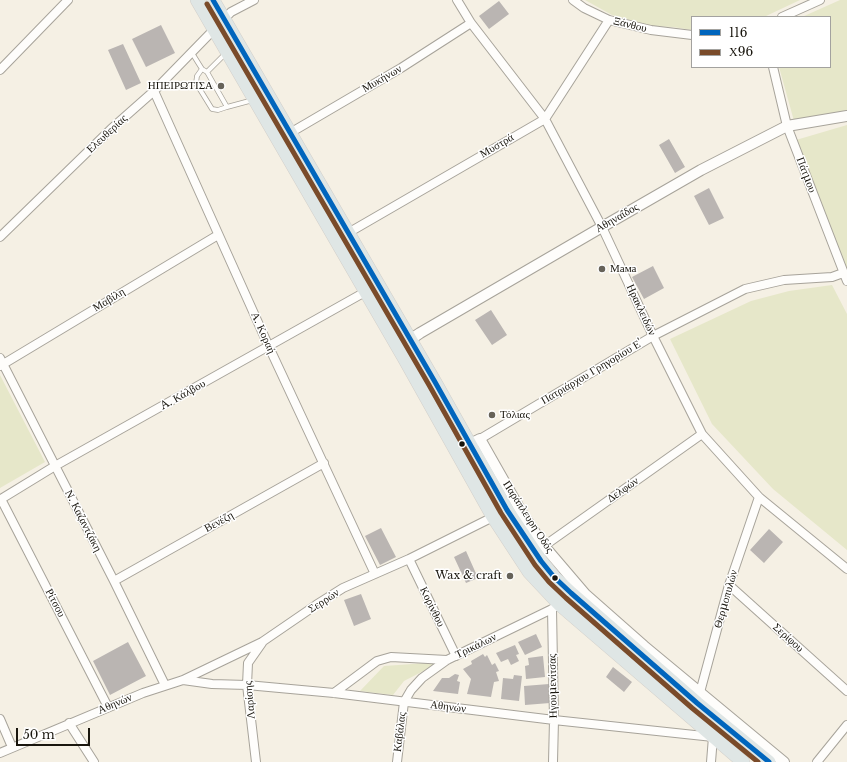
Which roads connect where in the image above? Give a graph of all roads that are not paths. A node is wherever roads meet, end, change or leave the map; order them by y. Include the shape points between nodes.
1 (68, 0) edge
2 (197, 0) edge
3 (213, 0) edge
4 (254, 0) edge
5 (458, 0) edge
6 (573, 0) edge
7 (820, 0) edge
8 (784, 16) edge
9 (225, 19) junction
10 (609, 20) junction
11 (471, 23) junction
12 (214, 31) junction
13 (691, 35) edge
14 (226, 52) junction
15 (192, 53) junction
16 (773, 68) edge
17 (202, 69) junction
18 (0, 70) edge
19 (207, 72) junction
20 (154, 91) junction
21 (254, 99) junction
22 (227, 107) junction
23 (847, 116) edge
24 (545, 119) junction
25 (787, 126) junction
26 (290, 133) junction
27 (602, 227) junction
28 (348, 233) junction
29 (218, 235) junction
30 (0, 237) edge
31 (843, 273) junction
32 (847, 281) edge
33 (366, 292) junction
34 (653, 336) junction
35 (410, 340) junction
36 (269, 347) junction
37 (398, 348) junction
38 (1, 363) edge
39 (702, 434) junction
40 (475, 441) junction
41 (324, 464) junction
42 (55, 466) junction
43 (758, 498) junction
44 (1, 499) joint
45 (507, 510) junction
46 (493, 517) junction
47 (544, 546) junction
48 (409, 559) junction
49 (847, 569) edge
50 (375, 574) junction
51 (114, 581) junction
52 (729, 585) junction
53 (555, 607) junction
54 (262, 642) junction
55 (456, 656) junction
56 (447, 660) junction
57 (182, 680) junction
58 (165, 684) junction
59 (247, 685) junction
60 (847, 691) edge
61 (143, 693) joint
62 (334, 693) junction
63 (699, 698) junction
64 (404, 702) junction
65 (108, 707) junction
66 (0, 719) edge
67 (554, 720) junction
68 (69, 723) junction
69 (847, 725) edge
70 (713, 737) junction
71 (12, 747) junction
72 (0, 753) edge
73 (94, 762) edge
74 (256, 762) edge
75 (397, 762) edge
76 (552, 762) edge
77 (710, 762) edge
78 (743, 762) edge
79 (768, 762) edge
80 (784, 762) edge
81 (817, 762) edge

1 - 18 street
2 - 12 main road
3 - 9 main road
4 - 9 street, Ελευθερίας via 237,8
5 - 11 street, Ηρακλειδών
6 - 10 street, Ξάνθου
7 - 8 street
9 - 12 street, Ελευθερίας
9 - 26 main road
10 - 13 street, Ξάνθου via 651,30
10 - 24 street, Μυστρά
11 - 24 street, Ηρακλειδών
11 - 26 street, Μυκήνων via 401,68
12 - 14 main road
12 - 15 street, Ελευθερίας
14 - 19 lane
14 - 21 main road
15 - 17 lane
15 - 20 street, Ελευθερίας
16 - 25 street, Πάτμου
17 - 19 lane
17 - 22 lane via 196,83 208,106 215,110
19 - 22 lane
20 - 29 street, Α. Κοραή
20 - 30 street, Ελευθερίας
21 - 22 lane
21 - 33 main road
23 - 25 street, Αθηναΐδος
24 - 27 street, Ηρακλειδών
24 - 28 street, Μυστρά
25 - 27 street, Αθηναΐδος via 701,170
25 - 31 street, Πάτμου
26 - 28 main road
27 - 34 street, Ηρακλειδών
27 - 35 street, Αθηναΐδος
28 - 35 main road
29 - 36 street, Α. Κοραή
29 - 38 street, Μαβίλη
31 - 32 street, Πάτμου
31 - 34 street, Πατριάρχου Γρηγορίου Ε' via 832,277 784,280 745,289
33 - 36 street, A. Κάλβου
33 - 37 main road
34 - 39 street, Ηρακλειδών
34 - 40 street, Πατριάρχου Γρηγορίου Ε'
35 - 37 street, Αθηναΐδος
35 - 40 main road
36 - 41 street, Α. Κοραή
36 - 42 street, A. Κάλβου
37 - 46 main road
38 - 42 street, Ν. Καζαντζάκη
39 - 43 street, Ηρακλειδών
39 - 47 street, Δελφών
40 - 45 main road
40 - 47 street, Παράπλευρη Οδός
41 - 50 street, Α. Κοραή
41 - 51 street, Βενέζη
42 - 44 street, A. Κάλβου
42 - 51 street, Ν. Καζαντζάκη
43 - 49 street, Ηρακλειδών
43 - 52 street, Θερμοπυλών
44 - 65 street, Ρίτσου
45 - 46 street, Σερρών
45 - 63 main road via 554,577
46 - 48 street, Σερρών
46 - 53 main road
47 - 63 street, Παράπλευρη Οδός via 586,594
48 - 50 street, Σερρών
48 - 55 street, Κορίνθου
50 - 54 street, Σερρών via 343,588
51 - 58 street, Ν. Καζαντζάκη
52 - 60 street, Σερίφου
52 - 63 street, Θερμοπυλών
53 - 55 street, Τρικάλων
53 - 67 street, Ηγουμενίτσας
53 - 70 main road
54 - 57 street, Σερρών
54 - 59 street, Λαρίσης via 248,663
55 - 56 street, Τρικάλων
56 - 62 street via 384,658
56 - 64 street, Τρικάλων via 422,678
57 - 58 street, Σερρών
57 - 59 street, Αθηνών
58 - 61 street, Σερρών
59 - 62 street, Αθηνών
59 - 74 street, Λαρίσης
61 - 65 street, Αθηνών
62 - 64 street, Αθηνών
63 - 79 main road
63 - 80 street, Παράπλευρη Οδός
64 - 67 street, Αθηνών
64 - 75 street, Καβάλας
65 - 68 street, Αθηνών
66 - 71 street
67 - 70 street, Αθηνών
67 - 76 street, Ηγουμενίτσας
68 - 71 street, Αθηνών
68 - 73 street
69 - 81 street
70 - 77 street
70 - 78 main road
71 - 72 street, Αθηνών

